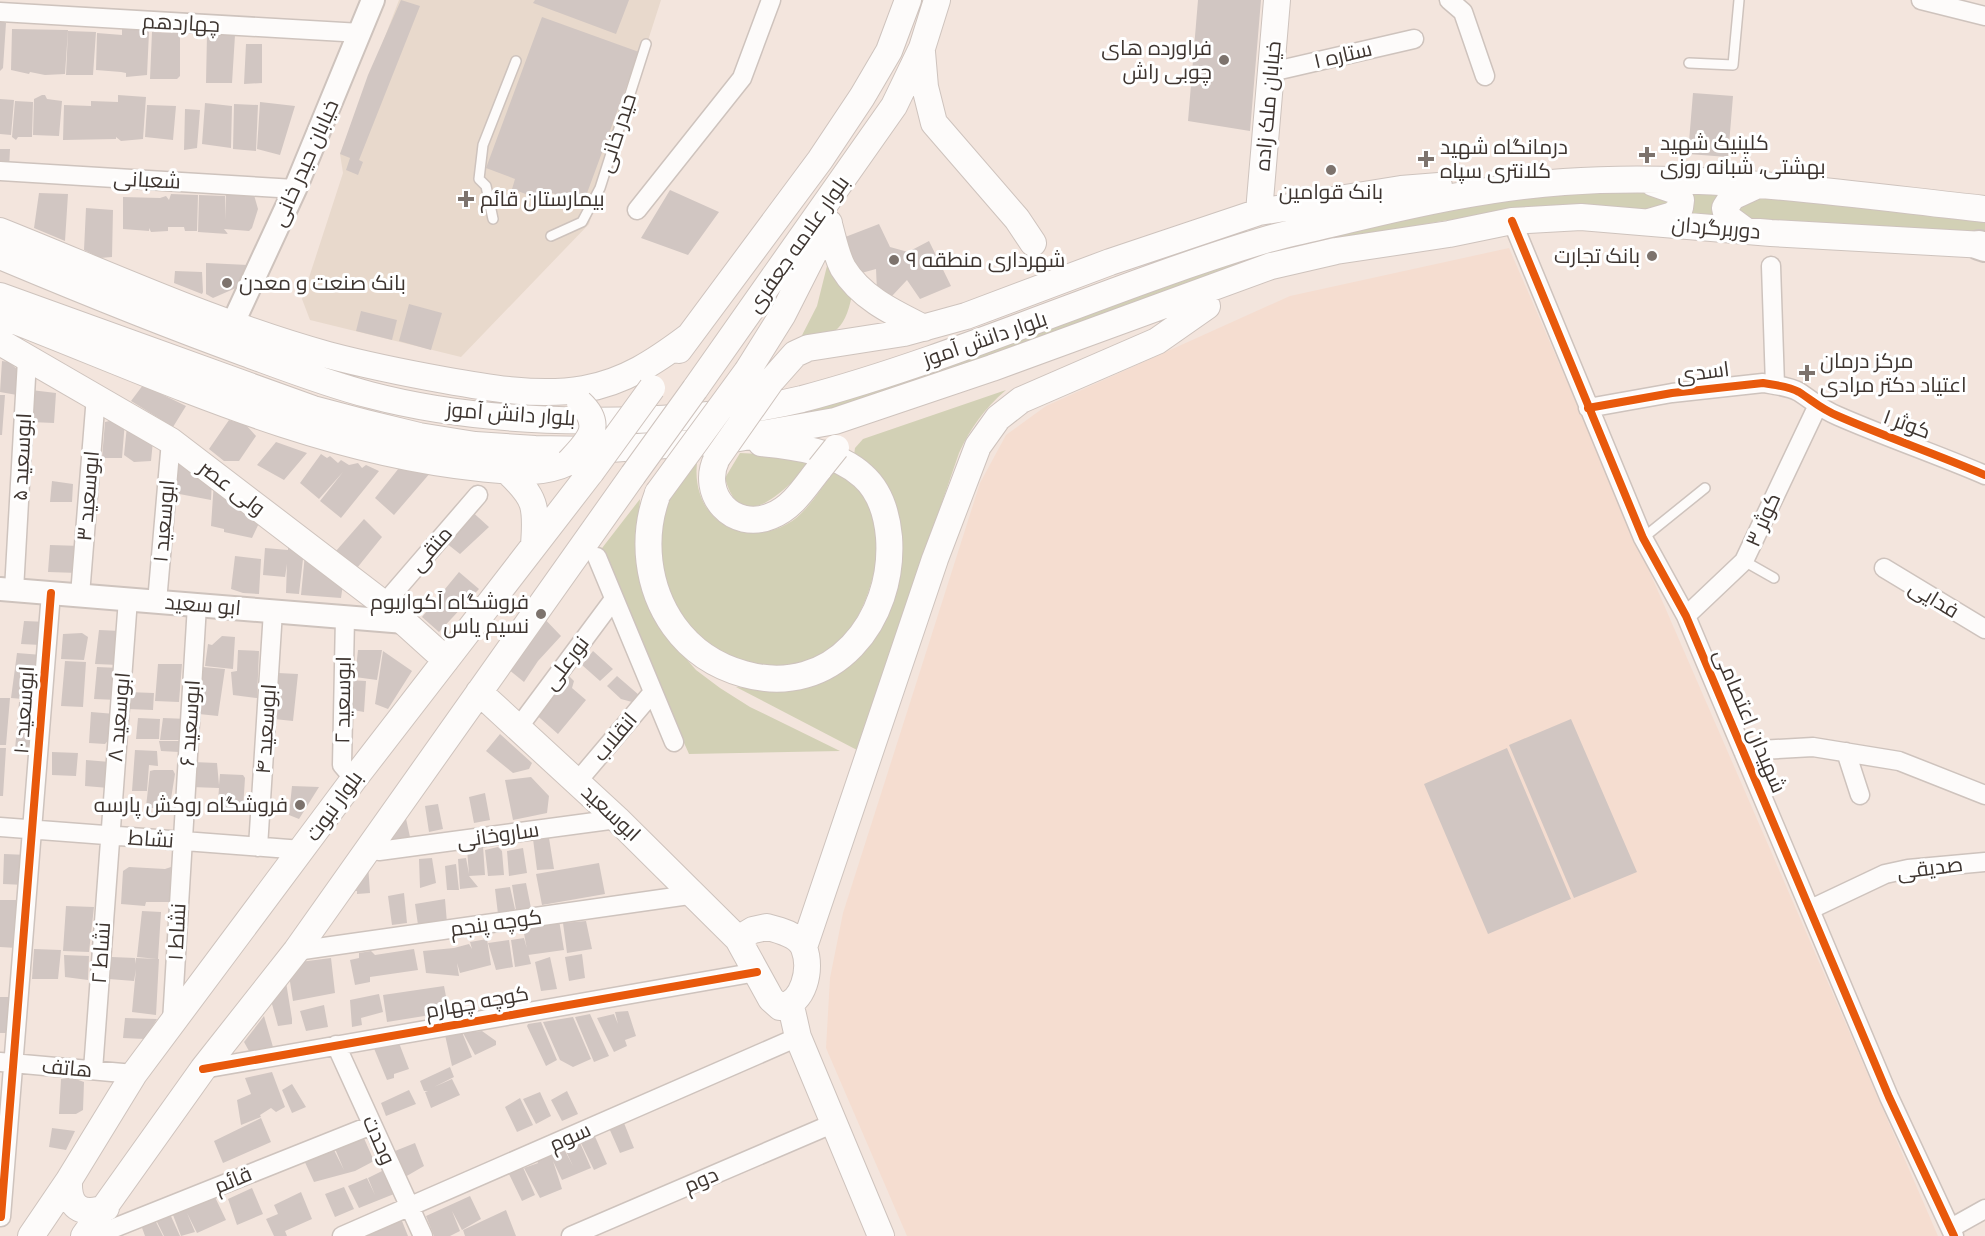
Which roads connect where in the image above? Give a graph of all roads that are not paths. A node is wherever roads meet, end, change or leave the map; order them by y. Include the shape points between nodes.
1 (373, 0) edge
2 (771, 0) edge
3 (908, 0) edge
4 (937, 0) edge
5 (1277, 0) edge
6 (1449, 0) edge
7 (1739, 0) edge
8 (1921, 0) edge
9 (0, 12) edge
10 (1985, 16) edge
11 (361, 33) junction
12 (1414, 39) dead end
13 (646, 45) dead end
14 (922, 48) junction
15 (516, 61) dead end
16 (1689, 63) dead end
17 (1271, 72) junction
18 (1485, 76) dead end
19 (0, 171) edge
20 (846, 176) junction
21 (1643, 181) junction
22 (1758, 185) junction
23 (1514, 188) junction
24 (295, 189) junction
25 (1985, 209) edge
26 (637, 210) dead end
27 (1259, 212) junction
28 (492, 219) dead end
29 (1512, 221) junction
30 (1649, 223) junction
31 (829, 224) junction
32 (0, 231) edge
33 (1746, 231) junction
34 (1449, 234) junction
35 (551, 236) dead end
36 (1033, 243) dead end
37 (1983, 246) edge
38 (0, 256) edge
39 (1771, 266) dead end
40 (0, 296) edge
41 (1207, 306) junction
42 (0, 315) edge
43 (232, 323) junction
44 (924, 328) junction
45 (688, 337) junction
46 (0, 342) edge
47 (27, 360) junction
48 (1775, 385) junction
49 (652, 388) joint
50 (553, 392) junction
51 (96, 396) junction
52 (1817, 407) junction
53 (1588, 408) junction
54 (171, 441) junction
55 (719, 450) junction
56 (580, 467) junction
57 (507, 471) junction
58 (1985, 475) edge
59 (1705, 488) dead end
60 (478, 495) dead end
61 (1643, 538) junction
62 (534, 545) junction
63 (597, 557) dead end
64 (1744, 561) junction
65 (1884, 568) dead end
66 (1774, 578) dead end
67 (7, 589) edge
68 (51, 593) junction
69 (80, 595) junction
70 (128, 599) junction
71 (614, 599) junction
72 (157, 602) junction
73 (384, 604) junction
74 (197, 605) junction
75 (273, 611) junction
76 (1686, 616) junction
77 (345, 617) junction
78 (405, 622) junction
79 (1985, 629) edge
80 (446, 660) junction
81 (479, 692) junction
82 (653, 692) junction
83 (518, 728) junction
84 (674, 742) dead end
85 (1743, 751) junction
86 (1846, 752) junction
87 (354, 779) junction
88 (576, 782) junction
89 (1860, 795) dead end
90 (1985, 795) edge
91 (617, 819) junction
92 (0, 827) edge
93 (33, 830) junction
94 (110, 836) junction
95 (182, 841) junction
96 (258, 847) junction
97 (302, 850) junction
98 (379, 851) dead end
99 (1985, 862) edge
100 (696, 894) junction
101 (1811, 909) junction
102 (738, 939) junction
103 (804, 947) junction
104 (296, 951) junction
105 (757, 972) junction
106 (791, 1006) junction
107 (172, 1022) junction
108 (798, 1037) junction
109 (336, 1045) junction
110 (7, 1063) edge
111 (203, 1069) junction
112 (93, 1070) junction
113 (134, 1074) junction
114 (832, 1124) junction
115 (372, 1125) junction
116 (69, 1180) junction
117 (106, 1208) junction
118 (410, 1208) junction
119 (1985, 1209) edge
120 (1, 1217) edge
121 (1952, 1232) edge
122 (877, 1235) edge
123 (31, 1236) edge
124 (84, 1236) edge
125 (94, 1236) edge
126 (342, 1236) edge
127 (423, 1236) edge
128 (571, 1236) edge

1 - 11 street, خیابان حیدر خانی
2 - 26 street via 742,78
3 - 45 main road, بلوار علامه جعفری via 889,51 862,97
4 - 14 main road, بلوار علامه جعفری
5 - 17 main road, خیابان ملک زاده
6 - 18 street via 1463,12
7 - 16 lane via 1733,65
8 - 10 street
9 - 11 street, چهاردهم
11 - 24 street, خیابان حیدر خانی
12 - 17 street, ستاره ۱
13 - 35 lane, حیدر خانی via 600,188 582,222
14 - 20 main road, بلوار علامه جعفری via 894,106
14 - 36 main road via 925,87 934,123
15 - 28 lane via 483,146 479,179 486,186
17 - 27 main road, خیابان ملک زاده
19 - 24 street, شعبانی
20 - 31 main road
20 - 81 main road, بلوار علامه جعفری, bridge
21 - 22 main road, بلوار دانش آموز
21 - 23 main road, بلوار دانش آموز via 1565,182
21 - 30 main road via 1676,191 1681,200 1673,215
22 - 25 main road, بلوار دانش آموز
22 - 33 main road via 1732,197 1725,208 1727,217
23 - 27 main road via 1454,184
23 - 38 main road, بلوار دانش آموز via 1402,207 1265,240 1009,332 840,389 775,406 611,420 471,413 371,395 154,320
24 - 43 street, خیابان حیدر خانی
27 - 44 main road
29 - 30 main road, دوربرگردان via 1581,217
29 - 34 main road, دوربرگردان
29 - 53 street, شهیدان اعتصامی
30 - 33 main road, دوربرگردان
31 - 44 main road via 843,267 861,291
31 - 55 main road, bridge via 783,314 748,370 658,493 648,527 650,568 665,614 684,640 727,669 774,678 813,671 849,651 868,627 888,576 887,523 877,493 852,468 814,452 764,443
32 - 43 main road
33 - 37 main road, دوربرگردان
34 - 41 main road via 1264,285
34 - 55 main road, بلوار دانش آموز via 1336,251 1271,266 875,409
39 - 48 street
40 - 55 main road, بلوار دانش آموز via 313,409 419,436 535,449
41 - 55 main road, bridge via 859,429 836,448 787,508 771,516 755,520 734,515 719,504 711,480
41 - 103 main road via 1157,340 1021,400 998,418 978,446 935,559
42 - 57 main road via 223,403 325,437 408,458
43 - 50 main road via 327,354 397,371 475,385
44 - 55 main road, bridge via 808,348 795,354
45 - 49 main road, بلوار علامه جعفری
45 - 50 main road via 657,360 620,379
46 - 47 main road, ولی عصر
47 - 51 main road, ولی عصر
47 - 67 street, ابوسعید ۵
48 - 52 street, اسدی via 1797,390
48 - 53 street, اسدی via 1762,383 1672,393
49 - 56 main road, بلوار نبوت, bridge
50 - 56 main road, bridge via 580,403 590,412 593,427
51 - 54 main road, ولی عصر
51 - 69 street, ابوسعید ۳
52 - 58 street, کوثر ۱
52 - 64 street, کوثر ۳
53 - 61 street, شهیدان اعتصامی
54 - 72 street, ابوسعید ۱
54 - 73 main road, ولی عصر
56 - 57 main road
56 - 62 main road, بلوار نبوت
57 - 62 main road via 534,502
59 - 61 lane
60 - 73 street, متقی
61 - 76 street, شهیدان اعتصامی
62 - 80 main road, بلوار نبوت
63 - 71 street
64 - 66 lane
64 - 76 street, کوثر ۳
65 - 79 street, فدایی
67 - 68 street, ابو سعید
68 - 69 street, ابو سعید
68 - 93 street, ابوسعید ۱۰
69 - 70 street, ابو سعید
70 - 72 street, ابو سعید
70 - 94 street, ابوسعید ۸
71 - 82 street
71 - 83 street, نورعلی
72 - 74 street, ابو سعید
73 - 78 main road, ولی عصر
74 - 75 street, ابو سعید
74 - 95 street, ابوسعید ۶
75 - 77 street, ابو سعید
75 - 96 street, ابوسعید ۴
76 - 85 street, شهیدان اعتصامی
77 - 78 street, ابو سعید
77 - 87 street, ابوسعید ۲ via 342,765
78 - 80 main road, ولی عصر
80 - 87 main road, بلوار نبوت
81 - 83 main road, ابوسعید
81 - 104 main road
82 - 84 street
82 - 88 street, انقلاب
83 - 88 main road, ابوسعید
85 - 86 street via 1813,747
85 - 101 street, شهیدان اعتصامی
86 - 89 street
86 - 90 street via 1899,760
87 - 97 main road, بلوار نبوت
88 - 91 main road, ابوسعید
91 - 98 street, ساروخانی
91 - 100 main road, ابوسعید
92 - 93 street, نشاط
93 - 94 street, نشاط
93 - 110 street, ابوسعید ۱۰
94 - 95 street, نشاط
94 - 112 street, نشاط ۲
95 - 96 street, نشاط
95 - 107 street, نشاط ۱
96 - 97 street, نشاط
97 - 107 main road, بلوار نبوت
99 - 101 street, صدیقی via 1885,874
100 - 102 main road, ابوسعید
100 - 104 street, کوچه پنجم
101 - 121 street, شهیدان اعتصامی via 1889,1097
102 - 103 main road via 767,927 793,936
102 - 105 main road, ابوسعید
103 - 106 main road via 806,968 800,997
104 - 111 main road
105 - 106 main road, ابوسعید via 771,999 780,1007
105 - 109 street, کوچه چهارم
106 - 108 main road
107 - 113 main road, بلوار نبوت
108 - 114 main road
108 - 118 street, سوم
109 - 111 street, کوچه چهارم
109 - 115 street, وحدت
110 - 112 street, هاتف
110 - 120 street, ابوسعید ۱۰
111 - 117 main road
112 - 113 street, هاتف
113 - 116 main road, بلوار نبوت
114 - 122 main road
114 - 128 street, دوم
115 - 118 street, وحدت
115 - 125 street, قائم
116 - 117 main road via 68,1195 77,1208 91,1213
116 - 123 main road, بلوار نبوت
117 - 124 main road
118 - 126 street, سوم
118 - 127 street, وحدت
119 - 121 street

